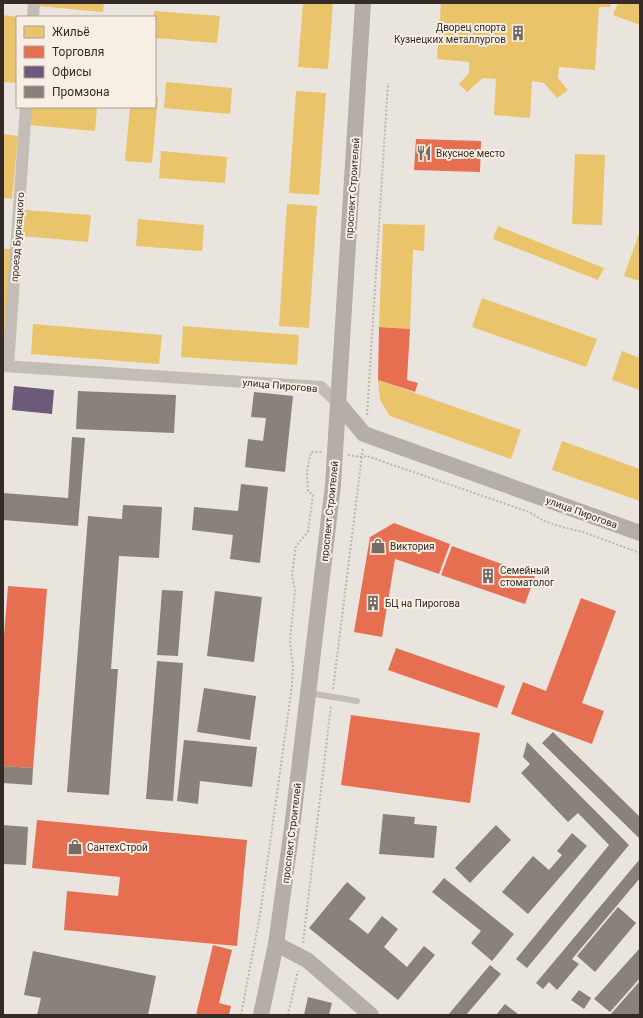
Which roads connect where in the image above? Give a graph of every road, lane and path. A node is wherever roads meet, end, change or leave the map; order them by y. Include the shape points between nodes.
1 (34, 3) edge
2 (363, 3) edge
3 (33, 16) edge
4 (388, 83) dead end
5 (26, 108) edge
6 (6, 366) edge
7 (338, 403) junction
8 (364, 434) junction
9 (335, 453) junction
10 (361, 457) junction
11 (640, 533) edge
12 (640, 552) edge
13 (307, 693) junction
14 (332, 698) junction
15 (357, 701) dead end
16 (276, 944) junction
17 (301, 957) junction
18 (241, 1015) edge
19 (261, 1015) edge
20 (288, 1015) edge
21 (371, 1015) edge

1 - 3 street
2 - 7 street, проспект Строителей
4 - 8 path
5 - 6 street, проезд Буркацкого
6 - 7 street, улица Пирогова via 321,387
7 - 8 street, улица Пирогова
7 - 9 street, проспект Строителей
8 - 10 path
8 - 11 street, улица Пирогова
9 - 10 path
9 - 13 street, проспект Строителей
9 - 18 path via 311,452 307,471 308,491 313,495 308,532 296,546 292,575 295,590 290,641 292,686 260,915
10 - 12 path via 367,456 431,477 529,512 544,521
10 - 14 path
13 - 14 lane
13 - 16 street, проспект Строителей
14 - 15 lane
14 - 17 path
16 - 17 street
16 - 19 street, проспект Строителей
17 - 20 path
17 - 21 street

